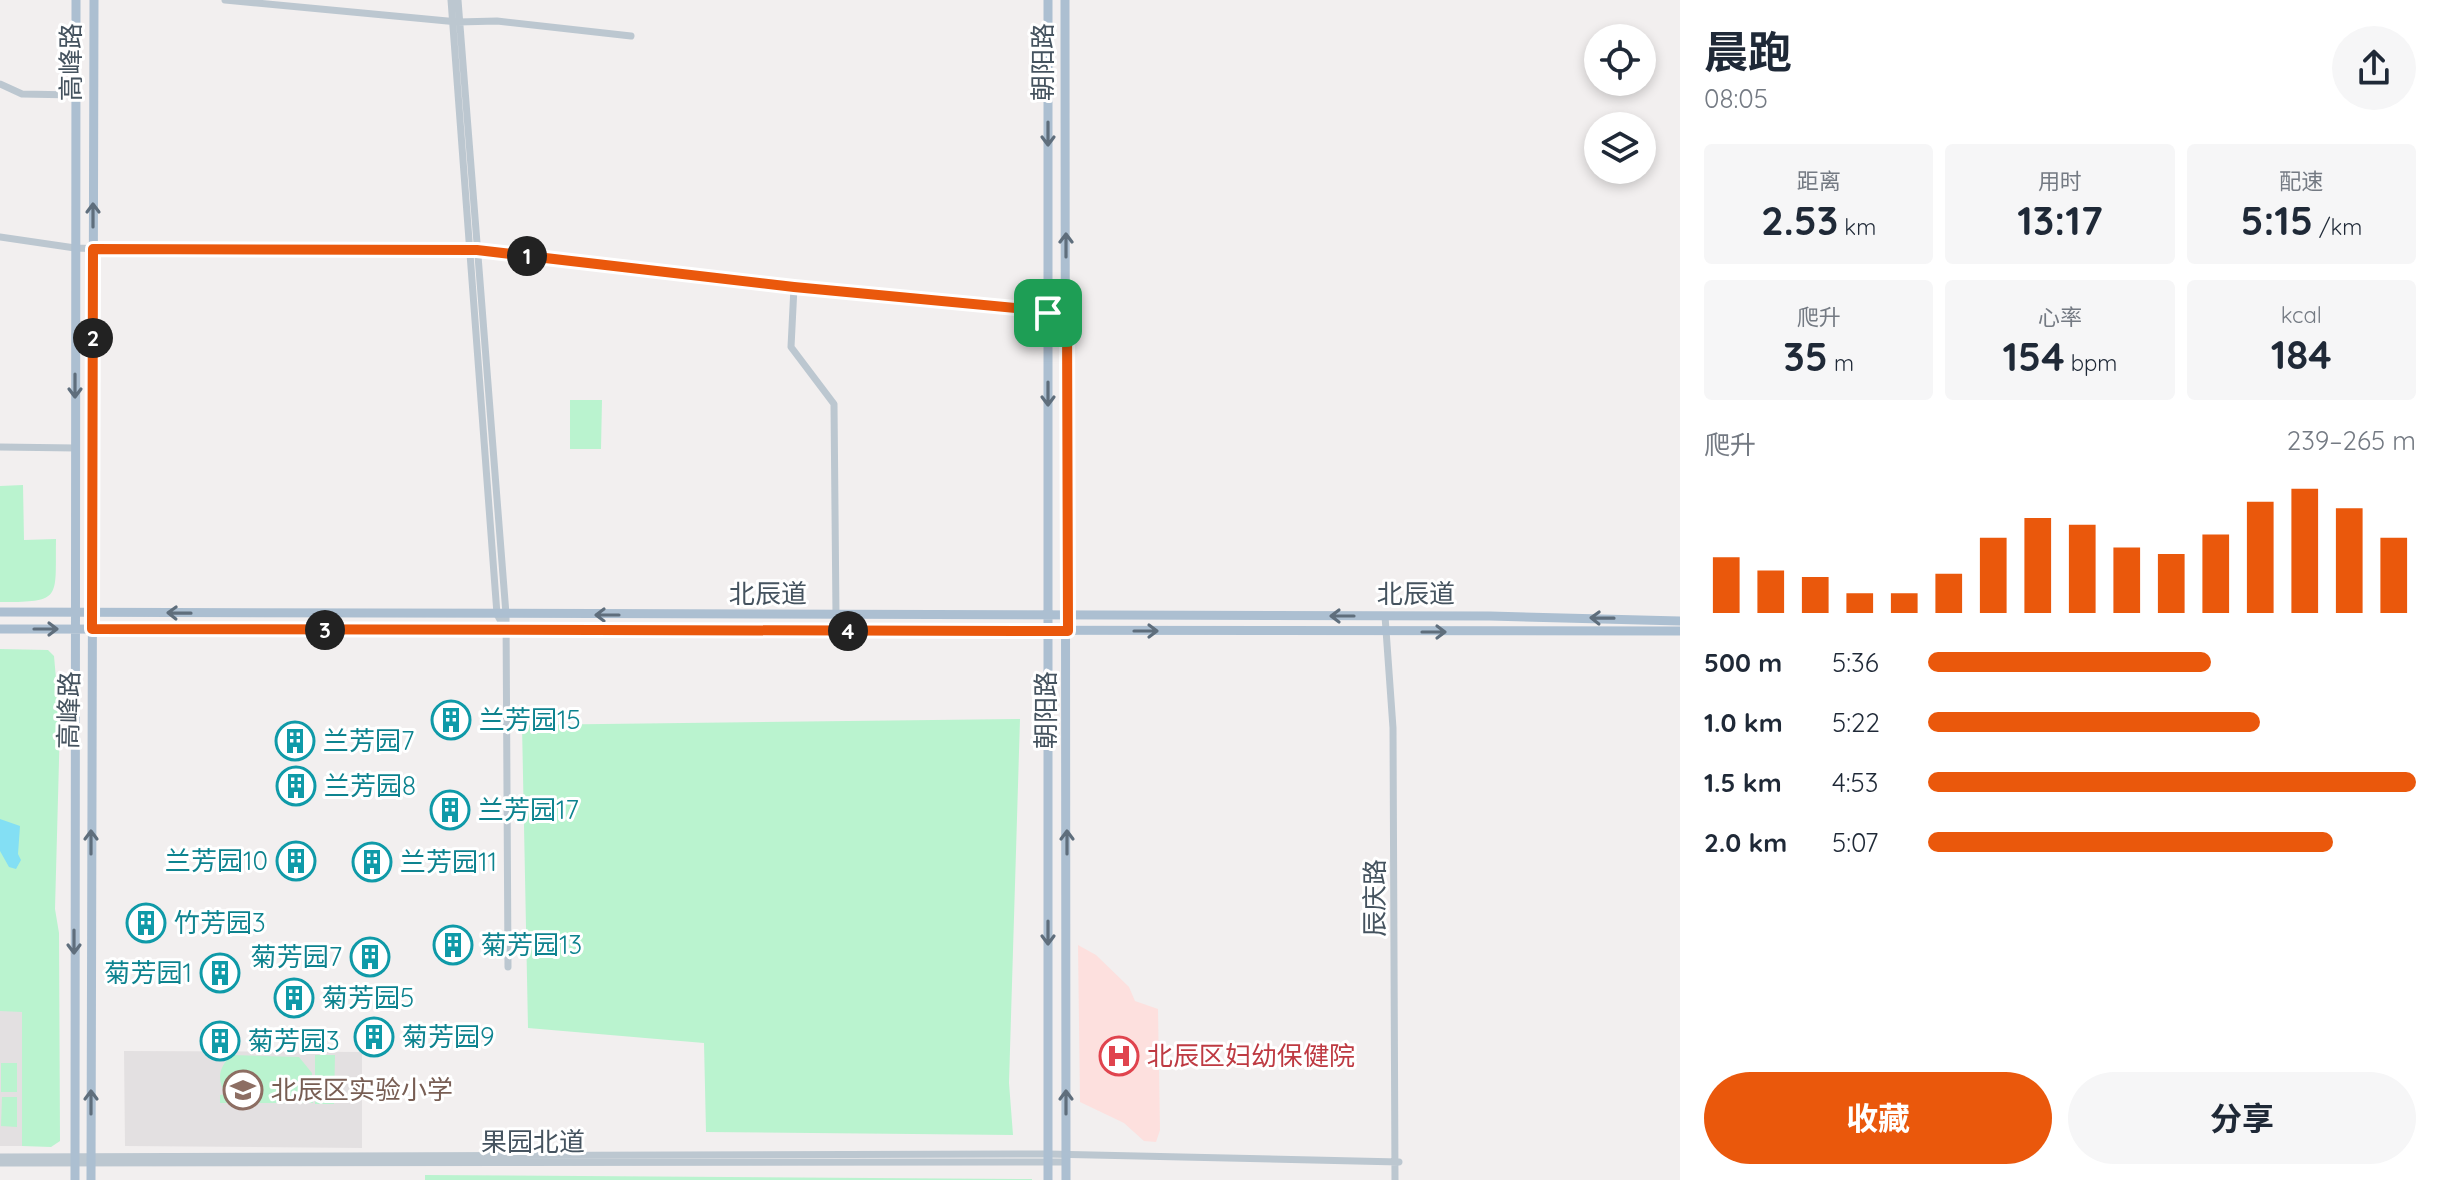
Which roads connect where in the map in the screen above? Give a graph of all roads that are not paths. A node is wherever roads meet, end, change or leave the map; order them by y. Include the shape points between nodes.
1 (76, 0) edge
2 (94, 0) edge
3 (225, 0) edge
4 (451, 0) edge
5 (458, 0) edge
6 (1048, 0) edge
7 (1065, 0) edge
8 (454, 22) junction
9 (631, 36) dead end
10 (0, 84) edge
11 (75, 95) junction
12 (0, 237) edge
13 (75, 248) junction
14 (93, 249) junction
15 (473, 250) junction
16 (794, 287) junction
17 (1048, 313) junction
18 (1067, 313) junction
19 (0, 447) edge
20 (76, 448) junction
21 (0, 612) edge
22 (74, 612) junction
23 (92, 612) junction
24 (502, 614) junction
25 (1680, 614) edge
26 (1068, 615) junction
27 (836, 616) junction
28 (1049, 616) junction
29 (1388, 616) junction
30 (1655, 620) junction
31 (1680, 621) edge
32 (0, 629) edge
33 (74, 629) junction
34 (92, 629) junction
35 (506, 631) junction
36 (1049, 631) junction
37 (1068, 631) junction
38 (1390, 632) junction
39 (1680, 633) edge
40 (508, 967) dead end
41 (0, 1157) edge
42 (1049, 1158) junction
43 (1066, 1158) junction
44 (74, 1159) junction
45 (91, 1159) junction
46 (1397, 1162) junction
47 (0, 1163) edge
48 (75, 1180) edge
49 (91, 1180) edge
50 (1048, 1180) edge
51 (1066, 1180) edge
52 (1397, 1180) edge

1 - 11 main road, 高峰路
14 -> 2 main road, 高峰路
3 - 8 street
4 - 8 street
5 - 8 street
6 -> 17 main road, 朝阳路
18 -> 7 main road, 朝阳路
8 - 9 street via 497,21
8 - 15 street
10 - 11 street via 22,94
11 - 13 main road, 高峰路
12 - 13 street
13 - 14 street
13 -> 20 main road, 高峰路
14 - 15 street
14 - 23 main road, 高峰路
15 - 16 street
15 - 24 street
16 - 17 street
16 - 27 street via 791,347 834,404
17 - 18 street
17 -> 28 main road, 朝阳路
18 - 26 main road, 朝阳路
19 - 20 street
20 - 22 main road, 高峰路
21 - 22 main road, 北辰道
22 - 23 main road, 北辰道
22 - 33 main road, 高峰路
24 -> 23 main road, 北辰道
23 - 34 main road, 高峰路
27 -> 24 main road, 北辰道
24 - 35 street
25 - 30 main road
26 - 28 main road, 北辰道
29 -> 26 main road, 北辰道
26 - 37 main road, 朝阳路
27 - 28 main road, 北辰道
28 - 36 main road, 朝阳路
30 -> 29 main road, 北辰道
29 - 38 street, 辰庆路
30 - 31 main road, 北辰道
32 -> 33 main road, 北辰道
33 - 34 main road, 北辰道
33 -> 44 main road, 高峰路
34 - 35 main road, 北辰道
45 -> 34 main road, 高峰路
35 - 36 main road, 北辰道
35 - 40 street
36 - 37 main road, 北辰道
36 -> 42 main road, 朝阳路
37 -> 38 main road, 北辰道
43 -> 37 main road, 朝阳路
38 -> 39 main road, 北辰道
38 - 46 street, 辰庆路
41 - 44 street, 果园北道
42 - 43 street, 果园北道
42 - 45 street, 果园北道
42 - 50 main road, 朝阳路
43 - 46 street, 果园北道
43 - 51 main road, 朝阳路
44 - 45 street, 果园北道
44 - 47 street, 果园北道
44 - 48 main road, 高峰路
45 - 49 main road, 高峰路
46 - 52 street, 辰庆路

